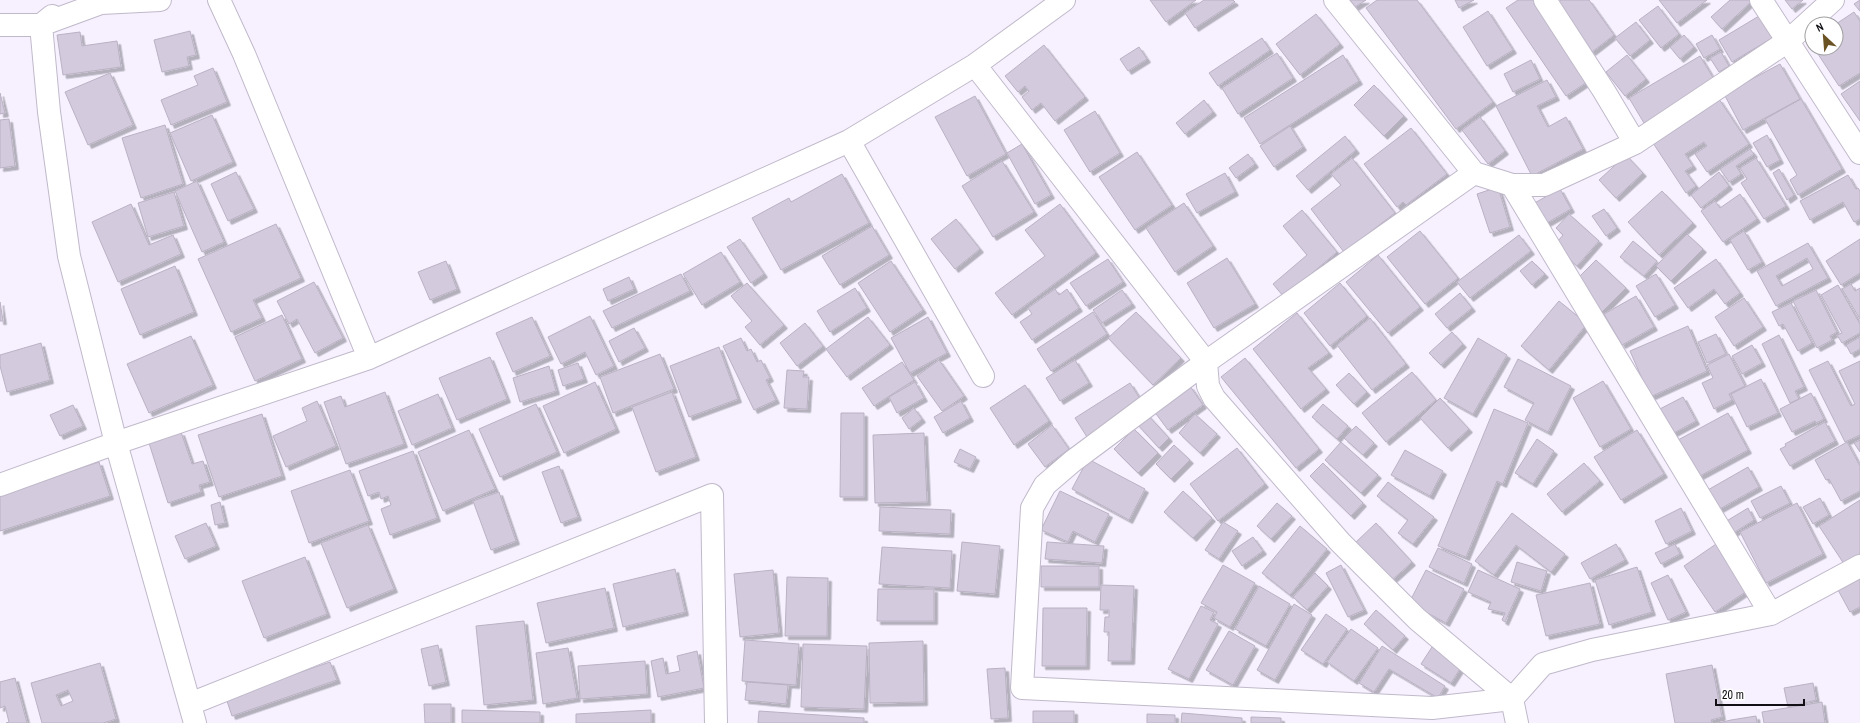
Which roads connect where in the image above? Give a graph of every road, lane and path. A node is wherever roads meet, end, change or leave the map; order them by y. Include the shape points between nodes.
1 (73, 0) edge
2 (160, 0) edge
3 (219, 0) edge
4 (1064, 0) edge
5 (1335, 0) edge
6 (1545, 0) edge
7 (1761, 0) edge
8 (1833, 0) edge
9 (0, 25) edge
10 (41, 25) junction
11 (1788, 41) junction
12 (975, 66) junction
13 (848, 141) junction
14 (1635, 143) junction
15 (1860, 153) edge
16 (1474, 173) junction
17 (1512, 185) junction
18 (369, 358) junction
19 (1206, 362) junction
20 (983, 376) dead end
21 (116, 443) junction
22 (0, 485) edge
23 (1860, 566) edge
24 (1771, 614) junction
25 (1512, 699) junction
26 (193, 713) edge
27 (716, 723) edge
28 (1517, 723) edge

1 - 10 street
2 - 10 street via 101,4
3 - 18 street via 244,54
4 - 12 street
5 - 16 street
6 - 14 street
7 - 11 street
8 - 11 street
9 - 10 street
10 - 21 street via 49,112 69,256
11 - 14 street
11 - 15 street
12 - 13 street
12 - 19 street
13 - 18 street
13 - 20 street
14 - 17 street via 1544,185
16 - 17 street
16 - 19 street
17 - 24 street
18 - 21 street
19 - 25 street via 1208,386 1214,398 1340,542 1417,619
19 - 25 street via 1072,461 1045,485 1032,508 1022,688 1432,708
21 - 22 street
21 - 26 street
23 - 24 street
24 - 25 street via 1592,650 1543,664
25 - 28 street
26 - 27 street via 712,495

